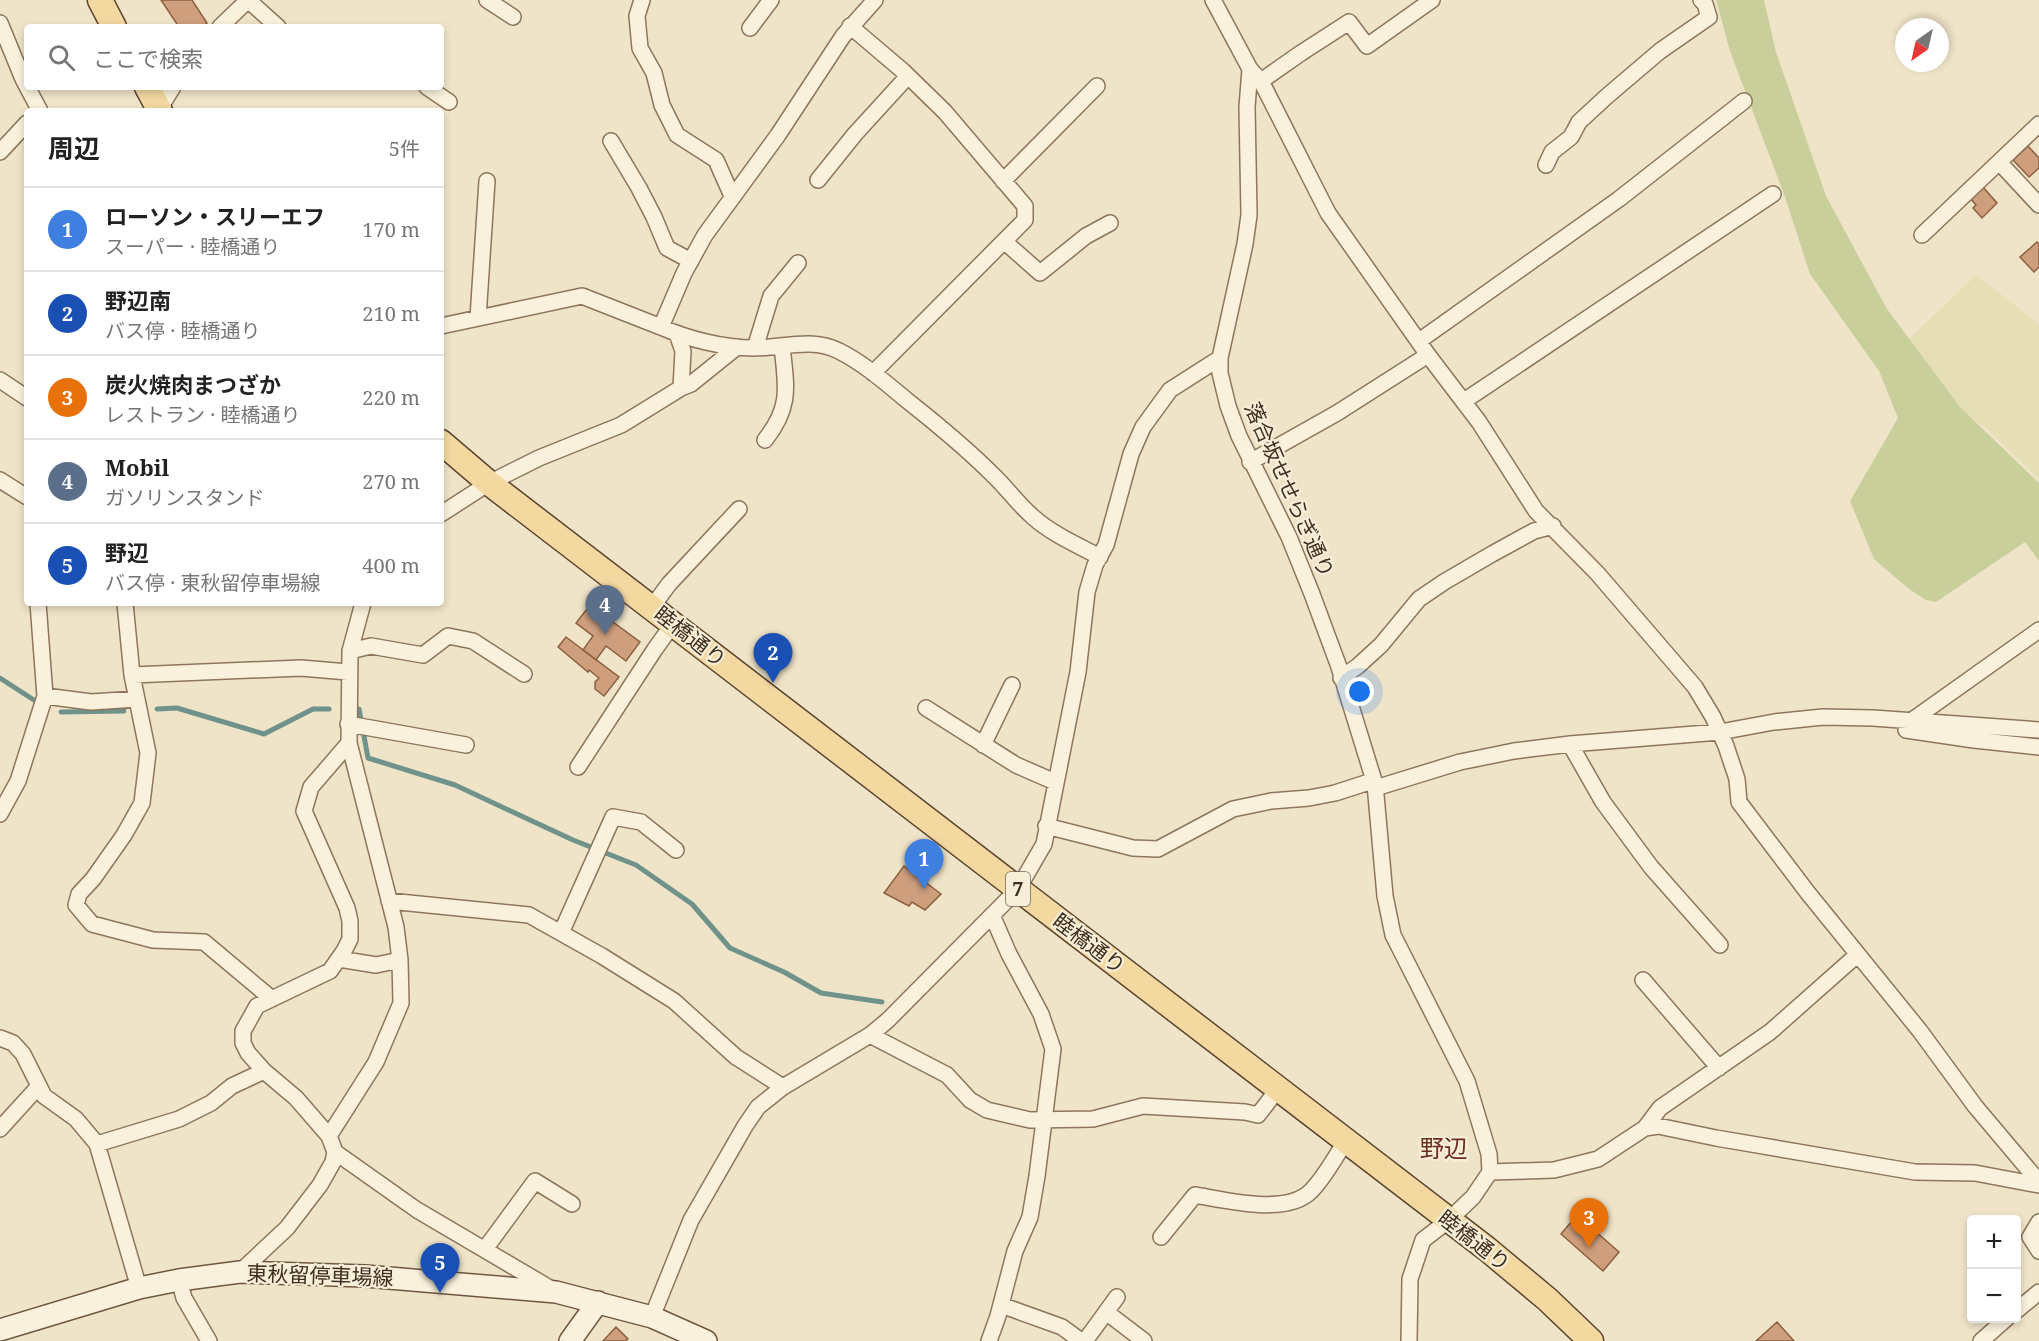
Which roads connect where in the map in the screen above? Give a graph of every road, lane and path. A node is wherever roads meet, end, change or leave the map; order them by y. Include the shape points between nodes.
1 (100, 0) edge
2 (248, 0) edge
3 (487, 0) edge
4 (642, 0) edge
5 (771, 0) edge
6 (875, 0) edge
7 (1213, 0) edge
8 (1432, 0) edge
9 (1701, 0) edge
10 (513, 17) dead end
11 (0, 23) edge
12 (112, 24) edge
13 (223, 24) edge
14 (275, 24) edge
15 (850, 26) junction
16 (750, 28) dead end
17 (1250, 69) junction
18 (908, 76) junction
19 (24, 81) edge
20 (1261, 81) junction
21 (1097, 86) dead end
22 (28, 90) edge
23 (149, 90) edge
24 (171, 90) edge
25 (431, 90) edge
26 (1744, 101) dead end
27 (449, 102) dead end
28 (38, 108) edge
29 (158, 108) edge
30 (160, 108) edge
31 (2039, 124) edge
32 (24, 126) edge
33 (611, 141) dead end
34 (0, 152) edge
35 (1999, 162) junction
36 (1546, 165) dead end
37 (818, 180) dead end
38 (487, 182) dead end
39 (1003, 182) junction
40 (1773, 194) dead end
41 (732, 196) junction
42 (2039, 205) edge
43 (1110, 223) dead end
44 (1922, 235) dead end
45 (1005, 242) junction
46 (691, 261) junction
47 (798, 263) dead end
48 (478, 318) junction
49 (444, 326) edge
50 (661, 327) junction
51 (677, 334) junction
52 (1419, 341) junction
53 (782, 346) junction
54 (737, 347) junction
55 (755, 348) junction
56 (1428, 355) junction
57 (1220, 358) junction
58 (873, 373) junction
59 (0, 380) edge
60 (681, 388) junction
61 (24, 396) edge
62 (1464, 401) junction
63 (765, 440) dead end
64 (444, 445) edge
65 (1250, 462) junction
66 (0, 480) edge
67 (489, 483) junction
68 (24, 496) edge
69 (739, 509) dead end
70 (444, 512) edge
71 (1553, 526) junction
72 (1100, 557) junction
73 (38, 606) edge
74 (125, 606) edge
75 (362, 606) edge
76 (652, 607) junction
77 (673, 624) junction
78 (2039, 630) edge
79 (350, 651) junction
80 (348, 672) junction
81 (524, 674) dead end
82 (132, 675) junction
83 (1341, 678) junction
84 (1012, 685) dead end
85 (45, 696) junction
86 (137, 699) junction
87 (926, 708) dead end
88 (1823, 717) junction
89 (1911, 721) junction
90 (351, 724) junction
91 (2039, 730) edge
92 (1720, 732) junction
93 (349, 743) junction
94 (1570, 744) junction
95 (466, 745) dead end
96 (982, 745) junction
97 (2039, 747) edge
98 (578, 767) dead end
99 (1055, 782) junction
100 (1375, 784) junction
101 (0, 814) edge
102 (1046, 826) junction
103 (676, 850) dead end
104 (1018, 889) junction
105 (389, 901) junction
106 (992, 915) junction
107 (561, 933) junction
108 (1719, 945) dead end
109 (1857, 955) junction
110 (339, 959) junction
111 (400, 960) junction
112 (1643, 980) dead end
113 (272, 999) junction
114 (870, 1035) junction
115 (0, 1038) edge
116 (1719, 1068) junction
117 (264, 1071) junction
118 (39, 1086) junction
119 (783, 1087) junction
120 (1278, 1089) junction
121 (1043, 1121) junction
122 (1645, 1128) junction
123 (0, 1129) edge
124 (329, 1136) junction
125 (1346, 1141) junction
126 (97, 1144) junction
127 (335, 1152) junction
128 (1490, 1172) junction
129 (2039, 1184) edge
130 (572, 1204) dead end
131 (1449, 1220) junction
132 (2039, 1222) edge
133 (1161, 1237) dead end
134 (485, 1249) junction
135 (2039, 1251) edge
136 (240, 1272) junction
137 (179, 1280) junction
138 (139, 1288) junction
139 (556, 1292) junction
140 (2039, 1292) edge
141 (1117, 1297) dead end
142 (598, 1302) junction
143 (1001, 1305) junction
144 (2021, 1307) edge
145 (1106, 1312) junction
146 (652, 1317) junction
147 (2001, 1323) edge
148 (0, 1330) edge
149 (209, 1341) edge
150 (570, 1341) edge
151 (706, 1341) edge
152 (989, 1341) edge
153 (1083, 1341) edge
154 (1144, 1341) edge
155 (1409, 1341) edge
156 (1591, 1341) edge
157 (1981, 1341) edge

1 - 12 main road
2 - 13 street
2 - 14 street
3 - 10 street
4 - 41 street via 637,16 640,48 654,73 662,105 678,135 716,160
5 - 16 street
6 - 15 street
7 - 17 street
8 - 20 street via 1367,46 1349,22
9 - 36 street via 1709,17 1660,51 1606,97 1579,122 1571,137 1552,152
11 - 19 street
15 - 18 street
15 - 41 street via 778,135
17 - 20 street
17 - 57 street, 落合坂せせらぎ通り via 1249,214
18 - 37 street
18 - 39 street via 945,112
20 - 52 street via 1328,213
21 - 39 street
22 - 28 street
23 - 29 main road
24 - 30 street
25 - 27 street
26 - 52 street via 1619,199
31 - 35 street
32 - 34 street
33 - 46 street via 650,207 667,248
35 - 42 street
35 - 44 street
38 - 48 street
39 - 45 street via 1025,206 1025,220
40 - 62 street
41 - 46 street
43 - 45 street via 1086,236 1040,273
45 - 58 street
46 - 50 street
47 - 55 street via 771,296
48 - 49 street
48 - 50 street via 582,296
50 - 51 street
51 - 54 street
51 - 60 street via 683,351
52 - 56 street
53 - 55 street
53 - 58 street via 826,346
53 - 63 street via 786,392 783,411
54 - 55 street
54 - 60 street
56 - 62 street
56 - 65 street
57 - 65 street, 落合坂せせらぎ通り via 1228,406
57 - 72 street via 1170,390 1143,427
58 - 72 street via 981,462 1033,517
59 - 61 street
60 - 67 street via 621,425
62 - 71 street via 1536,511
64 - 67 main road, 睦橋通り / 7
65 - 83 street, 落合坂せせらぎ通り via 1289,537
66 - 68 street
67 - 70 street
67 - 76 main road, 睦橋通り / 7
69 - 76 street
71 - 83 street via 1513,542 1419,599 1381,645
71 - 92 street via 1695,687
72 - 99 street via 1087,592 1078,672
73 - 85 street
74 - 82 street
75 - 79 street
76 - 77 main road, 睦橋通り / 7
77 - 98 street
77 - 104 main road, 睦橋通り / 7
78 - 89 street
79 - 80 street
79 - 81 street via 371,646 423,655 448,636 473,641
80 - 82 street via 301,668
80 - 90 street
82 - 86 street
83 - 100 street, 落合坂せせらぎ通り
84 - 96 street
85 - 86 street via 91,702
85 - 101 street via 18,781
86 - 113 street via 148,753 142,803 118,844 79,894 76,905 92,924 153,940 204,942
87 - 96 street
88 - 89 street
88 - 92 street
88 - 97 street
89 - 91 street
90 - 93 street
90 - 95 street
92 - 94 street
92 - 109 street via 1737,779 1739,802
93 - 105 street
93 - 110 street via 311,787 304,811 347,908 350,939
94 - 100 street via 1460,762 1382,786
94 - 108 street via 1603,802 1651,867
96 - 99 street
99 - 102 street
100 - 102 street via 1233,808 1158,849 1133,848
100 - 128 street, 落合坂せせらぎ通り via 1385,896 1394,935 1467,1081 1489,1154
102 - 104 street via 1044,844
103 - 107 street via 641,822 613,817
104 - 106 street
104 - 120 main road, 睦橋通り / 7
105 - 107 street via 529,915
105 - 111 street
106 - 114 street
106 - 121 street via 1041,1014 1053,1049
107 - 119 street via 674,1001 736,1057
109 - 116 street via 1770,1032
109 - 129 street
110 - 111 street via 376,964
110 - 113 street via 330,971
111 - 124 street via 401,1003 376,1062
112 - 116 street
113 - 117 street via 257,1006 243,1031 248,1053
114 - 119 street
114 - 121 street via 947,1075 970,1100 987,1110
115 - 118 street via 23,1054
116 - 122 street via 1660,1108
117 - 124 street via 296,1098
117 - 126 street via 179,1119
118 - 123 street
118 - 126 street via 44,1096 76,1119
119 - 146 street via 758,1107 710,1186 691,1220
120 - 121 street via 1258,1115 1143,1106 1093,1119
120 - 125 main road, 睦橋通り / 7
121 - 143 street via 1030,1217 1015,1251
122 - 128 street via 1598,1159 1554,1170
122 - 129 street via 1658,1126 1915,1172 1975,1173
124 - 127 street
125 - 131 main road, 睦橋通り / 7
125 - 133 street via 1310,1192 1290,1202 1253,1206 1195,1195
126 - 138 street
127 - 134 street via 417,1210
127 - 136 street via 320,1185 287,1228
128 - 131 street via 1473,1197
130 - 134 street via 536,1181
131 - 155 street via 1423,1240 1410,1279
131 - 156 main road, 睦橋通り / 7 via 1547,1299
132 - 135 street via 2030,1238
134 - 139 street
136 - 137 main road, 東秋留停車場線
136 - 139 main road, 東秋留停車場線 via 365,1276
137 - 138 main road, 東秋留停車場線
137 - 149 street via 184,1298
138 - 148 main road, 東秋留停車場線
139 - 142 main road, 東秋留停車場線
140 - 144 street
141 - 145 street
142 - 146 main road, 東秋留停車場線
142 - 150 main road
143 - 152 street
143 - 153 street via 1062,1327
145 - 153 street
145 - 154 street
146 - 151 main road, 東秋留停車場線
147 - 157 street

